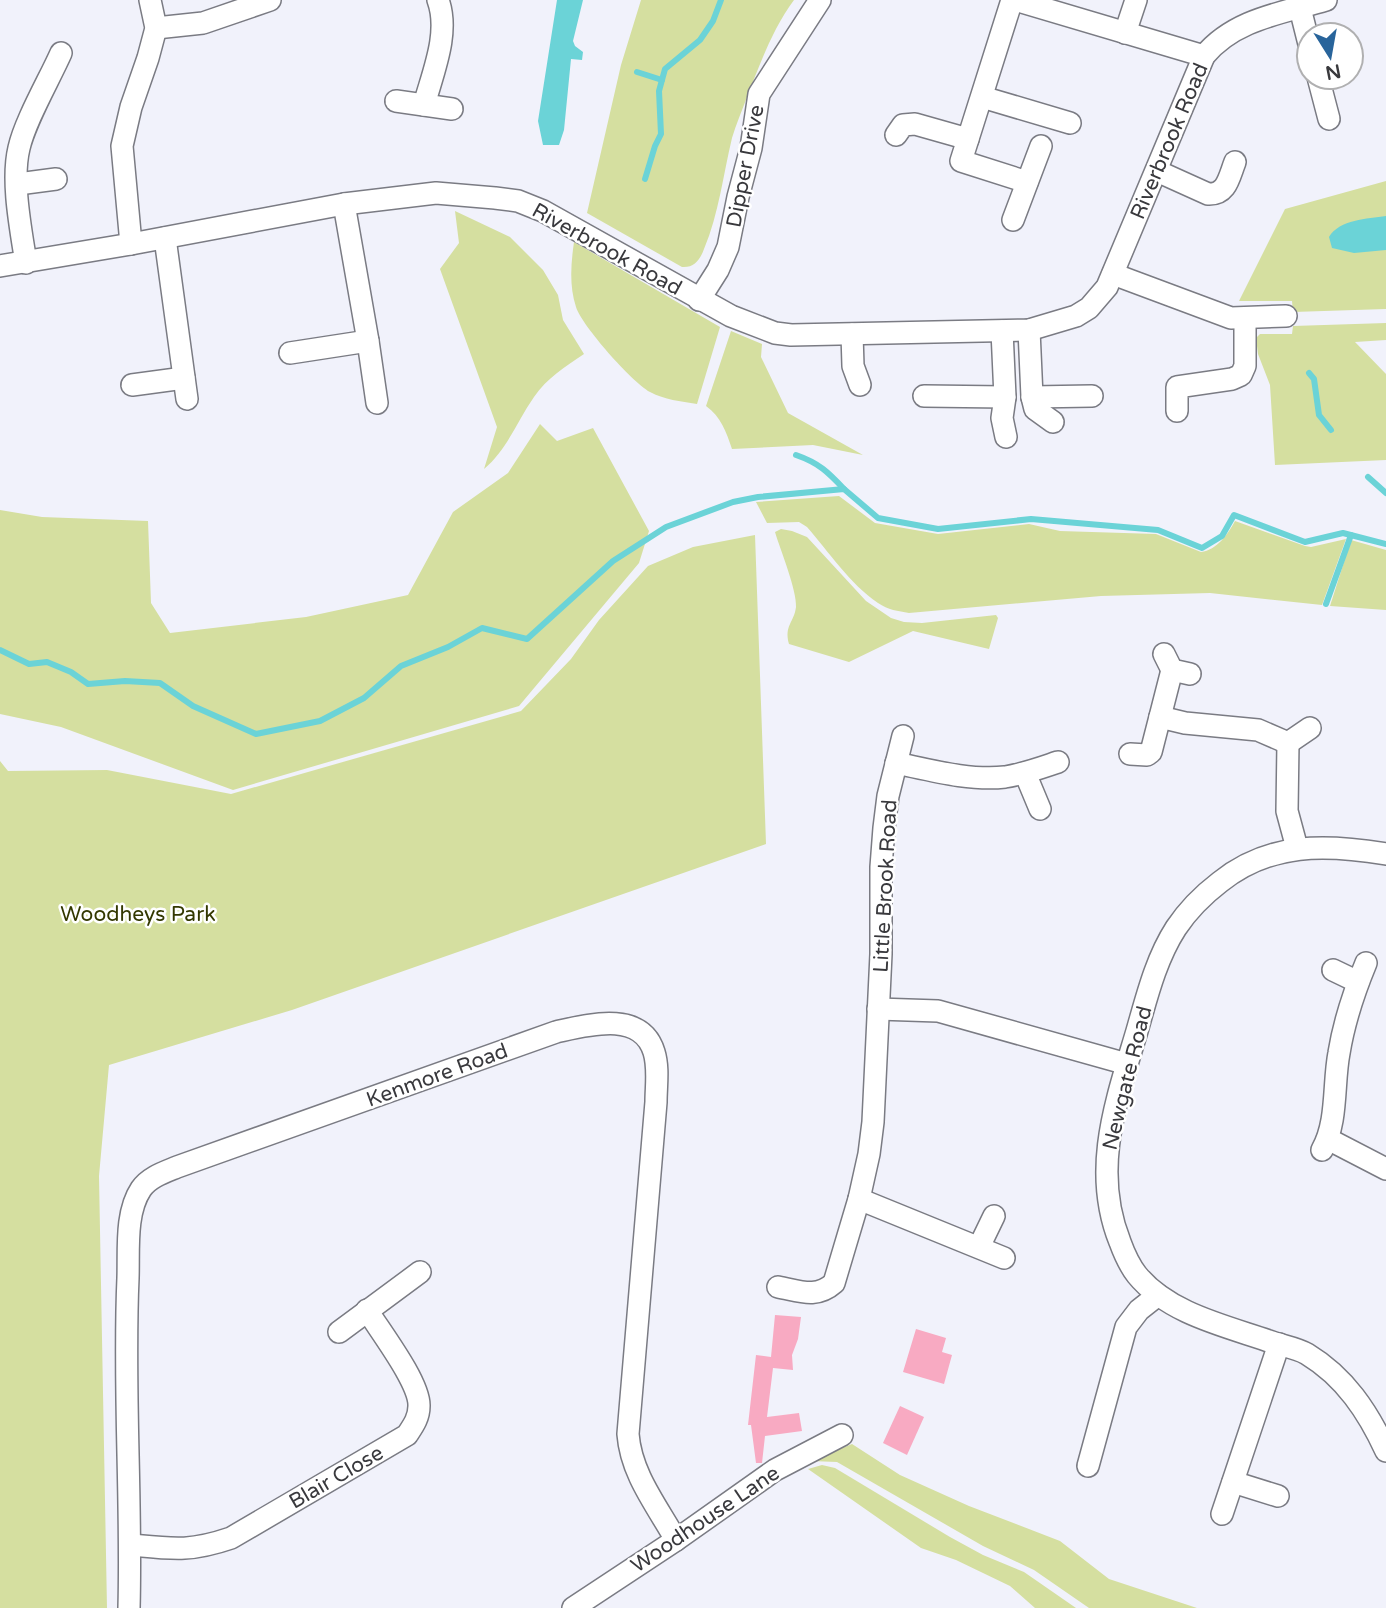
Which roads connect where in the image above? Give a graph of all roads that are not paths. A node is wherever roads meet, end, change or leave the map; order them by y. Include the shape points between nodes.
1 (150, 0) edge
2 (270, 0) edge
3 (438, 0) edge
4 (820, 0) edge
5 (1014, 0) edge
6 (1136, 0) edge
7 (1326, 0) edge
8 (1300, 8) junction
9 (1303, 21) edge
10 (156, 28) junction
11 (1125, 33) junction
12 (61, 53) dead end
13 (1204, 56) junction
14 (1322, 91) edge
15 (982, 97) junction
16 (397, 101) dead end
17 (424, 104) junction
18 (452, 109) dead end
19 (1329, 119) dead end
20 (1070, 123) dead end
21 (896, 135) dead end
22 (968, 139) junction
23 (1041, 146) dead end
24 (1236, 162) dead end
25 (1157, 171) junction
26 (56, 178) dead end
27 (1027, 182) junction
28 (18, 184) junction
29 (344, 204) junction
30 (1013, 220) dead end
31 (165, 238) junction
32 (131, 244) junction
33 (26, 263) junction
34 (0, 266) edge
35 (1113, 274) junction
36 (699, 300) junction
37 (1286, 316) dead end
38 (1245, 319) junction
39 (1029, 330) junction
40 (1002, 331) junction
41 (852, 334) junction
42 (368, 341) junction
43 (290, 353) dead end
44 (132, 385) dead end
45 (860, 385) dead end
46 (924, 396) dead end
47 (1092, 396) dead end
48 (1005, 397) junction
49 (1032, 397) junction
50 (377, 403) dead end
51 (1177, 411) dead end
52 (1053, 422) dead end
53 (1006, 437) dead end
54 (1175, 666) dead end
55 (1160, 717) junction
56 (1310, 728) dead end
57 (903, 736) dead end
58 (1288, 743) junction
59 (1130, 754) dead end
60 (1058, 762) dead end
61 (896, 764) junction
62 (1025, 773) junction
63 (1040, 809) dead end
64 (1297, 848) junction
65 (1386, 854) edge
66 (1333, 970) dead end
67 (878, 1009) junction
68 (1127, 1064) junction
69 (1386, 1170) edge
70 (859, 1199) junction
71 (994, 1216) dead end
72 (979, 1247) junction
73 (1004, 1258) dead end
74 (420, 1272) dead end
75 (778, 1287) dead end
76 (1158, 1296) junction
77 (367, 1310) junction
78 (339, 1332) dead end
79 (1279, 1344) junction
80 (842, 1435) dead end
81 (1386, 1451) edge
82 (1088, 1466) dead end
83 (1233, 1482) junction
84 (1278, 1496) dead end
85 (1222, 1514) dead end
86 (676, 1539) junction
87 (131, 1545) junction
88 (129, 1608) edge
89 (573, 1608) edge

1 - 10 street
2 - 10 street via 204,23
3 - 17 street via 442,27
4 - 36 street, Dipper Drive via 759,94 728,247
5 - 11 street
5 - 15 street
6 - 11 street
7 - 8 street, Riverbrook Road
8 - 9 street
8 - 13 street, Riverbrook Road via 1229,32
10 - 32 street via 122,146
11 - 13 street
12 - 28 street via 19,148
13 - 25 street, Riverbrook Road
14 - 19 street
15 - 20 street
15 - 22 street
16 - 17 street
17 - 18 street
21 - 22 street via 903,125 915,124
22 - 27 street via 961,161
23 - 27 street
24 - 25 street via 1223,191 1217,194
25 - 35 street, Riverbrook Road
26 - 28 street
27 - 30 street
28 - 33 street
29 - 31 street, Riverbrook Road
29 - 36 street, Riverbrook Road via 436,193 519,201
29 - 42 street
31 - 32 street, Riverbrook Road
31 - 44 street via 185,388
32 - 33 street, Riverbrook Road
33 - 34 street, Riverbrook Road
35 - 38 street via 1210,311
35 - 39 street, Riverbrook Road via 1089,308 1059,323
36 - 41 street, Riverbrook Road via 775,333
37 - 38 street
38 - 51 street via 1241,375 1177,387
39 - 40 street, Riverbrook Road
39 - 49 street
40 - 41 street, Riverbrook Road
40 - 48 street
41 - 45 street via 853,366
42 - 43 street
42 - 50 street
46 - 48 street
47 - 49 street
48 - 53 street via 1002,418
49 - 52 street via 1039,414
54 - 55 street
55 - 58 street via 1258,730
55 - 59 street via 1151,752
56 - 58 street
57 - 61 street, Little Brook Road
58 - 64 street via 1287,811
60 - 62 street
61 - 62 street via 967,775
61 - 67 street, Little Brook Road via 881,867
62 - 63 street
64 - 65 street, Newgate Road
64 - 68 street, Newgate Road via 1245,866 1198,900 1176,928 1155,971
66 - 69 street via 1362,972 1339,1052 1325,1145
67 - 68 street via 938,1011
67 - 70 street, Little Brook Road via 873,1122
68 - 76 street, Newgate Road via 1111,1126 1106,1191 1111,1219 1135,1274
70 - 72 street
70 - 75 street, Little Brook Road via 834,1283 815,1293
71 - 72 street
72 - 73 street
74 - 77 street
76 - 79 street, Newgate Road via 1200,1317
76 - 82 street via 1126,1327
77 - 78 street
77 - 87 street, Blair Close via 414,1385 417,1420 407,1435 231,1538 179,1550
79 - 81 street, Newgate Road via 1306,1353 1344,1383 1363,1405
79 - 83 street
80 - 86 street, Woodhouse Lane via 775,1470
83 - 84 street
83 - 85 street
86 - 87 street, Kenmore Road via 629,1453 657,1072 647,1038 616,1023 556,1032 177,1167 141,1188 130,1217 125,1334
86 - 89 street, Woodhouse Lane
87 - 88 street, Kenmore Road

